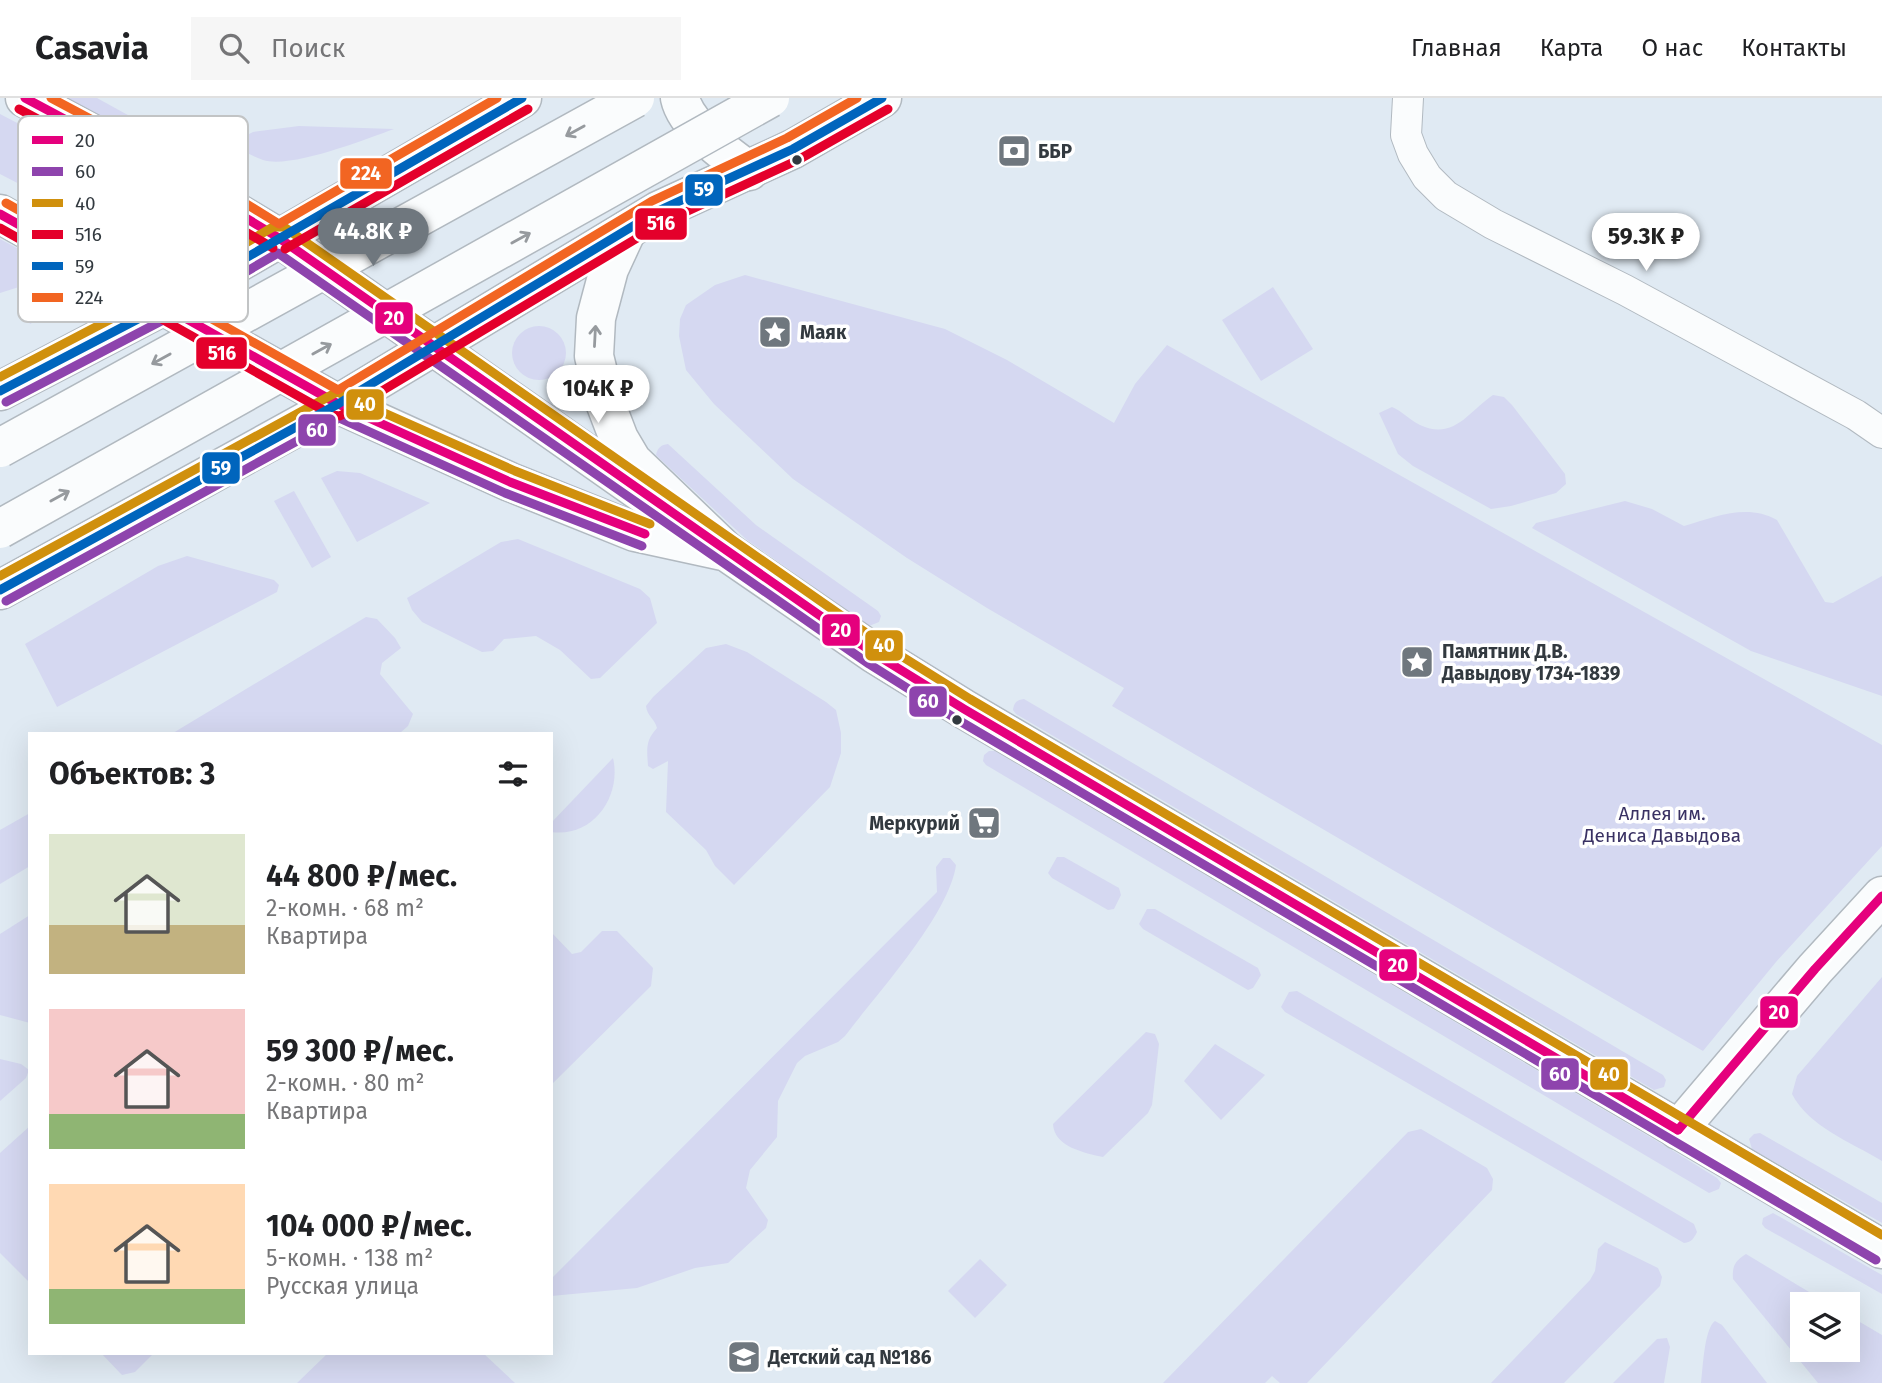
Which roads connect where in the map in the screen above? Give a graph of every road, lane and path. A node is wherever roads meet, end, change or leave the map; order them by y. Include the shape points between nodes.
1 (24, 98) edge
2 (522, 98) edge
3 (635, 98) edge
4 (680, 98) edge
5 (770, 98) edge
6 (882, 98) edge
7 (1408, 98) edge
8 (58, 116) edge
9 (749, 171) junction
10 (0, 214) edge
11 (248, 219) edge
12 (18, 224) edge
13 (627, 230) junction
14 (279, 237) junction
15 (248, 255) edge
16 (248, 311) edge
17 (132, 322) edge
18 (192, 322) edge
19 (229, 322) edge
20 (434, 347) junction
21 (0, 391) edge
22 (338, 404) junction
23 (1882, 433) edge
24 (0, 448) edge
25 (0, 529) edge
26 (727, 552) junction
27 (0, 590) edge
28 (1882, 895) edge
29 (1678, 1130) junction
30 (1882, 1249) edge

1 - 8 main road
2 - 14 main road
3 -> 16 main road, bridge
4 - 9 main road via 682,107 715,146
25 -> 5 main road, bridge
6 - 9 main road
7 - 23 street via 1406,135 1413,154 1446,196
9 - 13 main road via 658,211
10 - 12 main road
11 - 14 main road
13 - 20 main road
26 -> 13 main road via 632,461 606,405 594,355 596,318 609,269
14 - 15 main road
14 - 20 main road
17 - 21 main road
18 - 22 main road
19 -> 24 main road, bridge
20 - 22 main road
20 - 26 main road
22 - 26 main road via 510,482 635,532
22 - 27 main road
26 - 29 main road via 964,709
28 - 29 main road
29 - 30 main road

